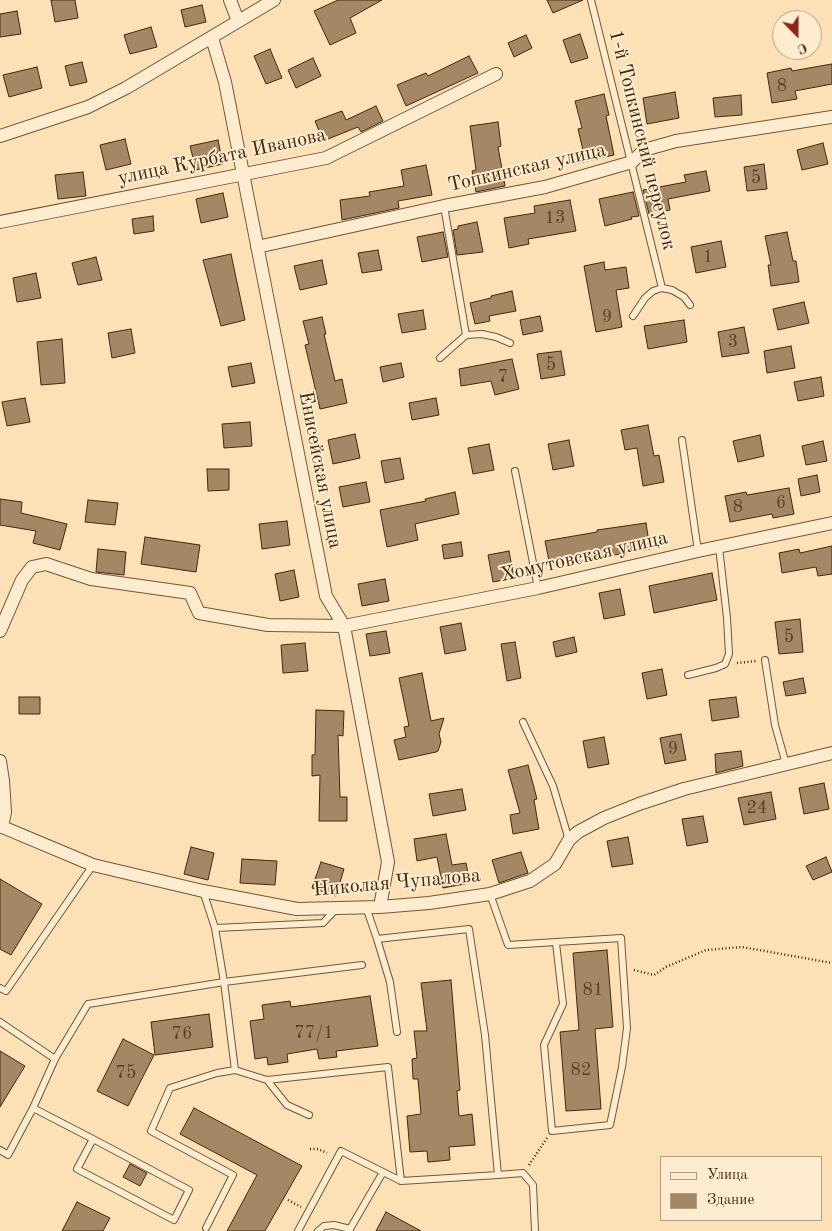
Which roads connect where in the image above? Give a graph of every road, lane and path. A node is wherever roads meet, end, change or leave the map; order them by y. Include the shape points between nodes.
1 (230, 0) edge
2 (274, 0) edge
3 (592, 0) edge
4 (238, 21) junction
5 (212, 38) junction
6 (496, 74) dead end
7 (832, 117) edge
8 (0, 136) edge
9 (632, 162) junction
10 (243, 176) junction
11 (444, 206) junction
12 (0, 222) edge
13 (257, 247) junction
14 (662, 288) junction
15 (690, 305) dead end
16 (633, 316) dead end
17 (466, 335) junction
18 (510, 343) dead end
19 (440, 358) dead end
20 (682, 440) dead end
21 (515, 471) dead end
22 (832, 523) edge
23 (719, 546) junction
24 (698, 551) junction
25 (538, 588) junction
26 (344, 626) junction
27 (0, 631) edge
28 (765, 660) joint
29 (725, 664) junction
30 (688, 675) dead end
31 (523, 722) dead end
32 (832, 752) edge
33 (0, 761) edge
34 (786, 764) junction
35 (1, 826) edge
36 (569, 840) junction
37 (93, 865) junction
38 (203, 892) junction
39 (490, 894) junction
40 (366, 907) junction
41 (380, 907) junction
42 (337, 908) junction
43 (215, 928) junction
44 (377, 939) junction
45 (556, 943) junction
46 (832, 963) edge
47 (362, 965) dead end
48 (624, 966) junction
49 (224, 982) junction
50 (0, 988) edge
51 (0, 1022) edge
52 (397, 1032) dead end
53 (55, 1059) junction
54 (235, 1070) junction
55 (267, 1080) junction
56 (34, 1108) junction
57 (309, 1115) dead end
58 (552, 1131) junction
59 (93, 1139) junction
60 (310, 1149) dead end
61 (0, 1150) edge
62 (338, 1157) junction
63 (383, 1172) junction
64 (523, 1173) junction
65 (498, 1175) junction
66 (401, 1181) junction
67 (206, 1228) dead end
68 (298, 1231) edge
69 (318, 1231) edge
70 (535, 1231) edge

1 - 4 street
2 - 4 street
3 - 9 lane, 1-й Топкинский переулок
4 - 5 street
5 - 8 street via 88,107
5 - 10 street, Енисейская улица via 226,82
6 - 10 street, улица Курбата Иванова via 326,158
7 - 9 street, Топкинская улица via 676,141 644,150
9 - 11 street, Топкинская улица via 526,191
9 - 14 lane, 1-й Топкинский переулок
10 - 12 street, улица Курбата Иванова
10 - 13 street, Енисейская улица
11 - 13 street, Топкинская улица
11 - 17 lane
13 - 26 street, Енисейская улица via 326,596
14 - 15 lane via 684,297
14 - 16 lane via 645,298
17 - 18 lane via 496,336
17 - 19 lane
20 - 24 lane
21 - 25 lane
22 - 23 street, Хомутовская улица
23 - 24 street, Хомутовская улица
23 - 29 lane via 729,654
24 - 25 street, Хомутовская улица
25 - 26 street, Хомутовская улица
26 - 27 street, Хомутовская улица via 268,625 199,613 190,593 91,579 46,564 32,567 22,580
26 - 41 street, Енисейская улица via 388,862
28 - 29 path
28 - 34 lane via 775,725
29 - 30 lane
31 - 36 lane via 553,786
32 - 34 street, Николая Чупалова
33 - 35 street via 5,812
34 - 36 street, Николая Чупалова via 638,804 604,818
35 - 37 street, Николая Чупалова
36 - 39 street, Николая Чупалова via 555,864 530,881
37 - 38 street, Николая Чупалова
37 - 50 lane via 6,991
38 - 42 street, Николая Чупалова via 297,909
38 - 43 lane
39 - 41 street, Николая Чупалова
39 - 45 lane via 508,945
40 - 41 street, Николая Чупалова
40 - 42 street, Николая Чупалова
40 - 44 lane
42 - 43 lane via 323,923
43 - 49 lane
44 - 52 lane via 390,982
44 - 65 lane via 469,929 485,1035
45 - 48 lane via 621,938
45 - 58 lane via 563,1004 544,1045
46 - 48 path via 742,947 706,950 666,966 654,975
47 - 49 lane
48 - 58 lane via 627,1028 610,1125
49 - 53 lane via 88,1004
49 - 54 lane
51 - 53 lane
53 - 56 lane
54 - 55 lane
54 - 67 lane via 170,1088 151,1131 233,1175
55 - 57 lane via 286,1105
55 - 66 lane via 388,1066
56 - 59 lane
56 - 61 lane via 8,1155
58 - 64 path
59 - 59 lane via 189,1190 174,1220 77,1169
60 - 62 path
62 - 63 lane via 341,1151
62 - 68 lane
63 - 66 lane
63 - 69 lane via 350,1229 334,1225 324,1226
64 - 65 lane
64 - 70 lane via 533,1185
65 - 66 lane

